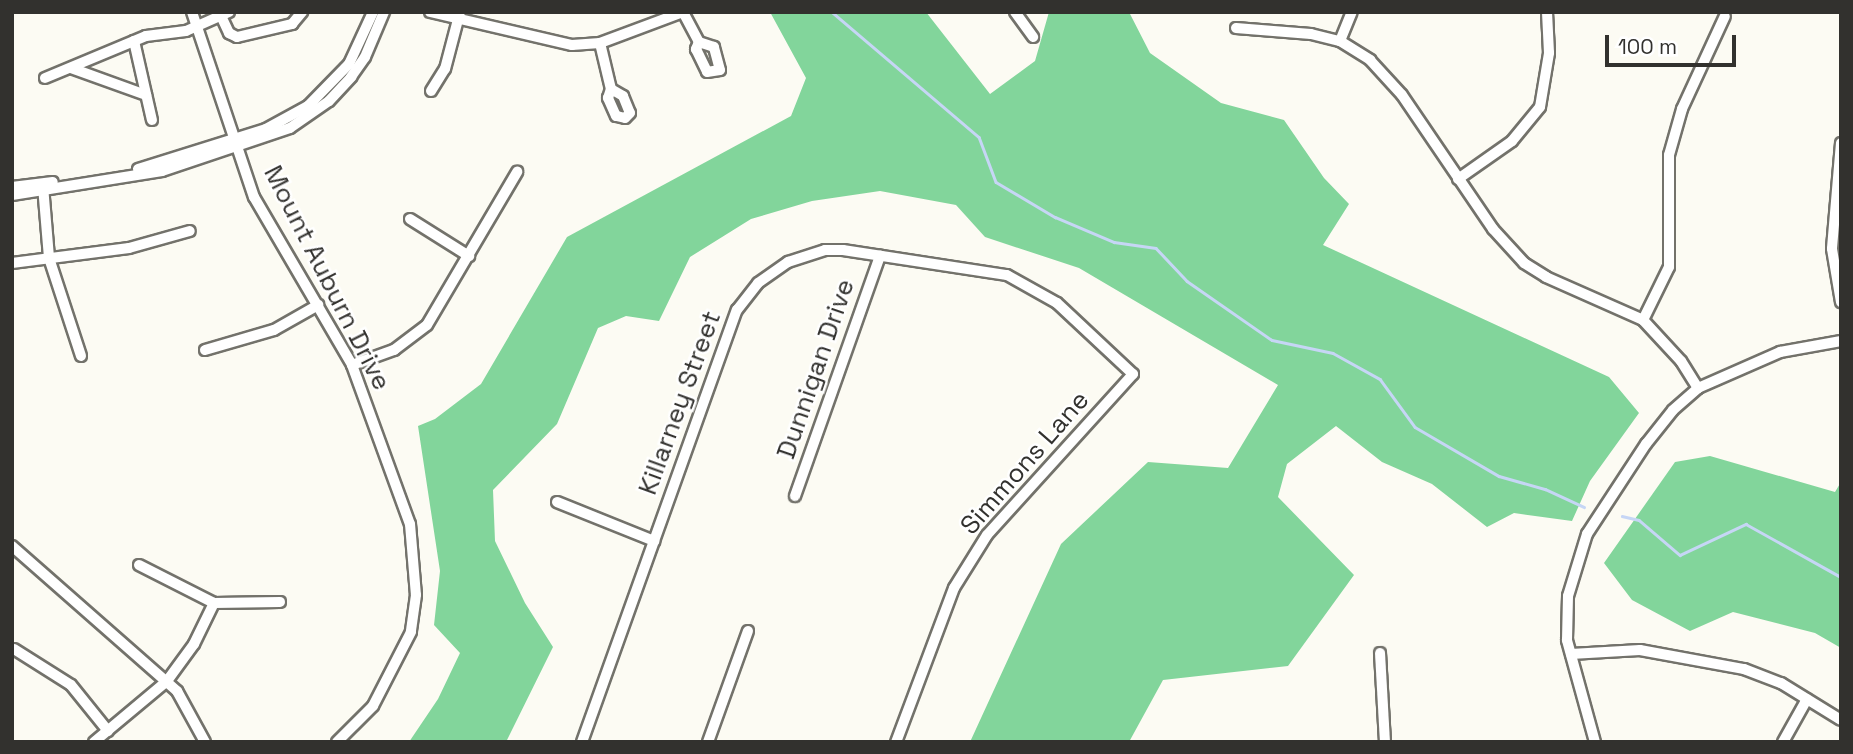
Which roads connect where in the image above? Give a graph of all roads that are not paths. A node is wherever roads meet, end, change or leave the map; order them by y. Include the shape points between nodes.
1 (192, 12) edge
2 (302, 12) edge
3 (373, 12) edge
4 (384, 12) edge
5 (429, 12) edge
6 (683, 12) edge
7 (1015, 12) edge
8 (1352, 12) edge
9 (1547, 12) edge
10 (226, 15) edge
11 (459, 16) edge
12 (1725, 16) dead end
13 (200, 27) junction
14 (1236, 28) dead end
15 (1033, 37) dead end
16 (134, 41) junction
17 (699, 41) dead end
18 (1340, 41) junction
19 (600, 43) junction
20 (71, 68) junction
21 (45, 78) dead end
22 (611, 89) dead end
23 (431, 91) dead end
24 (146, 95) junction
25 (152, 120) dead end
26 (1841, 143) edge
27 (236, 144) junction
28 (517, 172) dead end
29 (1458, 179) junction
30 (12, 187) edge
31 (43, 187) junction
32 (12, 195) edge
33 (410, 219) dead end
34 (190, 231) dead end
35 (469, 256) junction
36 (880, 256) junction
37 (49, 258) junction
38 (12, 263) edge
39 (1841, 302) edge
40 (317, 305) junction
41 (1643, 320) junction
42 (1841, 341) edge
43 (205, 350) dead end
44 (81, 356) dead end
45 (352, 365) junction
46 (1133, 374) joint
47 (1698, 388) junction
48 (796, 496) dead end
49 (557, 502) dead end
50 (654, 541) junction
51 (12, 546) edge
52 (139, 565) dead end
53 (280, 602) dead end
54 (214, 603) junction
55 (748, 631) dead end
56 (14, 649) edge
57 (1380, 653) dead end
58 (1571, 654) junction
59 (167, 681) junction
60 (1807, 699) junction
61 (1841, 720) edge
62 (108, 731) junction
63 (584, 741) edge
64 (94, 742) edge
65 (205, 742) edge
66 (337, 742) edge
67 (708, 742) edge
68 (895, 742) edge
69 (1385, 742) edge
70 (1595, 742) edge
71 (1783, 742) edge

1 - 13 street, Mount Auburn Drive
2 - 10 street via 292,24 237,37 229,33
3 - 27 street via 358,50 324,91 277,124
4 - 27 street via 365,57 328,101 290,128
5 - 11 street
6 - 17 street
6 - 19 street
7 - 15 street
8 - 18 street
9 - 29 street via 1549,53 1540,107 1512,141
10 - 13 street
11 - 19 street via 540,40
11 - 23 street via 445,69
12 - 41 street via 1682,109 1669,155 1669,267
13 - 16 street
13 - 27 street, Mount Auburn Drive
14 - 18 street
16 - 20 street
16 - 24 street
18 - 29 street via 1370,60 1402,96
19 - 22 street
20 - 21 street
20 - 24 street
24 - 25 street
26 - 39 street via 1832,249
27 - 31 street
27 - 40 street, Mount Auburn Drive via 262,213
28 - 35 street
29 - 41 street via 1524,263
30 - 31 street
31 - 32 street
31 - 37 street
33 - 35 street
34 - 37 street via 129,248
35 - 45 street via 427,325 394,350
36 - 46 street, Killarney Street via 1007,275 1058,303
36 - 48 street, Dunnigan Drive
36 - 50 street, Killarney Street via 843,250 813,253 772,273 744,299 732,318
37 - 38 street
37 - 44 street
40 - 43 street via 274,330
40 - 45 street, Mount Auburn Drive
41 - 47 street via 1681,361
42 - 47 street via 1780,352
45 - 66 street, Mount Auburn Drive via 407,509 416,595 411,632 385,689 364,718
46 - 68 street, Simmons Lane via 981,544 941,617
47 - 58 street via 1646,444 1587,534 1568,596
49 - 50 street
50 - 63 street, Killarney Street
51 - 59 street
52 - 54 street
53 - 54 street
54 - 59 street via 194,644
55 - 67 street
56 - 62 street via 71,685
57 - 69 street
58 - 60 street via 1640,650 1734,667 1781,682
58 - 70 street
59 - 62 street
59 - 65 street via 188,706
60 - 61 street
60 - 71 street
62 - 64 street

